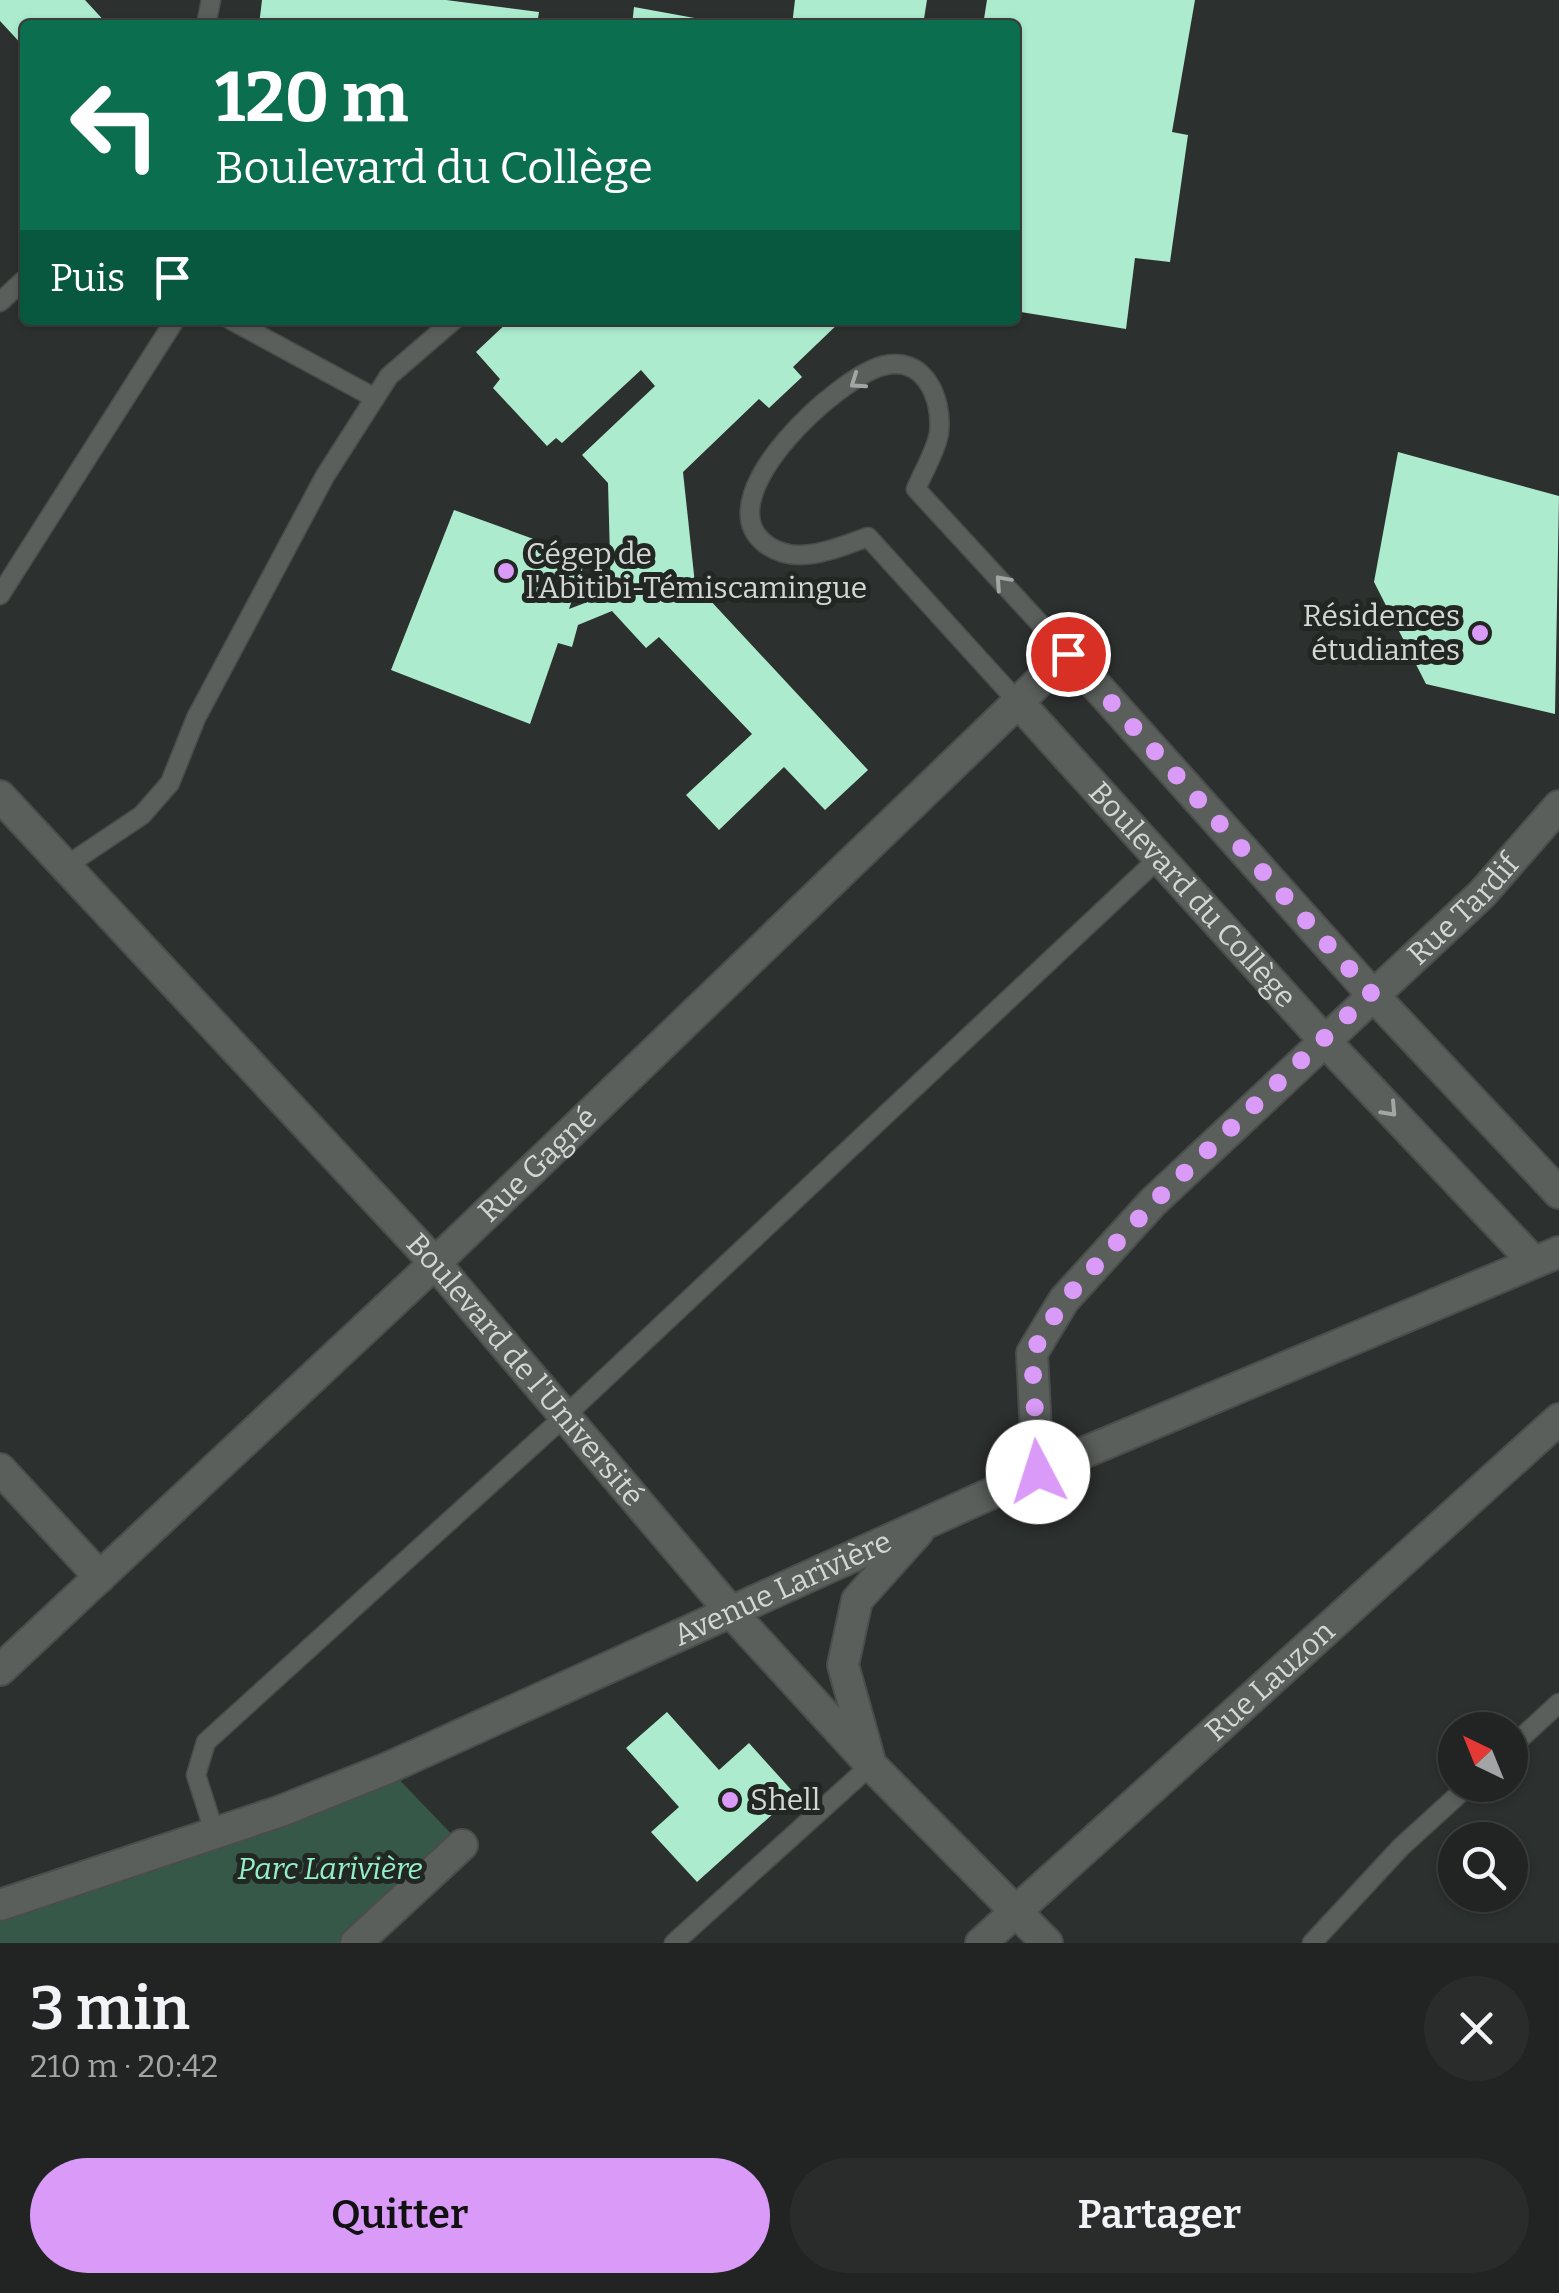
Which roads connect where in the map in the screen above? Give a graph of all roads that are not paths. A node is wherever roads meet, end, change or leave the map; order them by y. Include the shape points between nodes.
1 (20, 283) edge
2 (0, 302) edge
3 (172, 325) edge
4 (240, 325) edge
5 (448, 325) edge
6 (374, 398) junction
7 (0, 595) edge
8 (1068, 654) junction
9 (1018, 702) junction
10 (0, 796) edge
11 (1559, 806) edge
12 (1159, 858) junction
13 (66, 866) junction
14 (1371, 993) junction
15 (1323, 1039) junction
16 (1559, 1193) edge
17 (1546, 1256) edge
18 (435, 1263) junction
19 (565, 1416) junction
20 (1559, 1419) edge
21 (0, 1469) edge
22 (1038, 1472) junction
23 (926, 1522) junction
24 (100, 1577) junction
25 (731, 1612) junction
26 (0, 1670) edge
27 (1559, 1703) edge
28 (1528, 1731) edge
29 (871, 1765) junction
30 (1451, 1802) edge
31 (215, 1834) junction
32 (462, 1845) dead end
33 (0, 1904) edge
34 (1017, 1910) junction
35 (356, 1943) edge
36 (674, 1943) edge
37 (982, 1943) edge
38 (1046, 1943) edge
39 (1312, 1943) edge

1 - 2 lane
3 - 7 lane
4 - 6 lane
5 - 6 lane via 388,376
6 - 13 lane via 308,503 196,718 170,783 142,815
8 - 9 street, Rue Gagné
8 -> 9 lane via 916,489 939,433 933,384 920,372 903,363 879,366 790,437 752,485 756,535 772,550 801,556 868,537
8 - 14 street
9 - 12 street, Boulevard du Collège
9 - 18 street, Rue Gagné
10 - 13 street, Boulevard de l'Université
11 - 14 street, Rue Tardif via 1482,894
12 - 15 street, Boulevard du Collège
12 - 19 lane
13 - 18 street, Boulevard de l'Université
14 - 15 street, Rue Tardif
14 - 16 street
15 -> 17 street, Boulevard du Collège
15 - 22 street, Rue Tardif via 1154,1202 1064,1300 1032,1353
17 - 22 street, Avenue Larivière
18 - 19 street, Boulevard de l'Université
18 - 24 street, Rue Gagné
19 - 25 street, Boulevard de l'Université
19 - 31 lane via 206,1742 196,1776
20 - 34 street, Rue Lauzon
21 - 24 street
22 - 23 street, Avenue Larivière
23 - 25 street, Avenue Larivière
23 - 29 street via 857,1600 842,1665
24 - 26 street, Rue Gagné
25 - 29 street, Boulevard de l'Université
25 - 31 street, Avenue Larivière via 388,1768
27 - 28 lane
29 - 34 street, Boulevard de l'Université
29 - 36 lane
30 - 39 lane
31 - 33 street, Avenue Larivière
32 - 35 street
34 - 37 street, Rue Lauzon
34 - 38 street, Boulevard de l'Université

